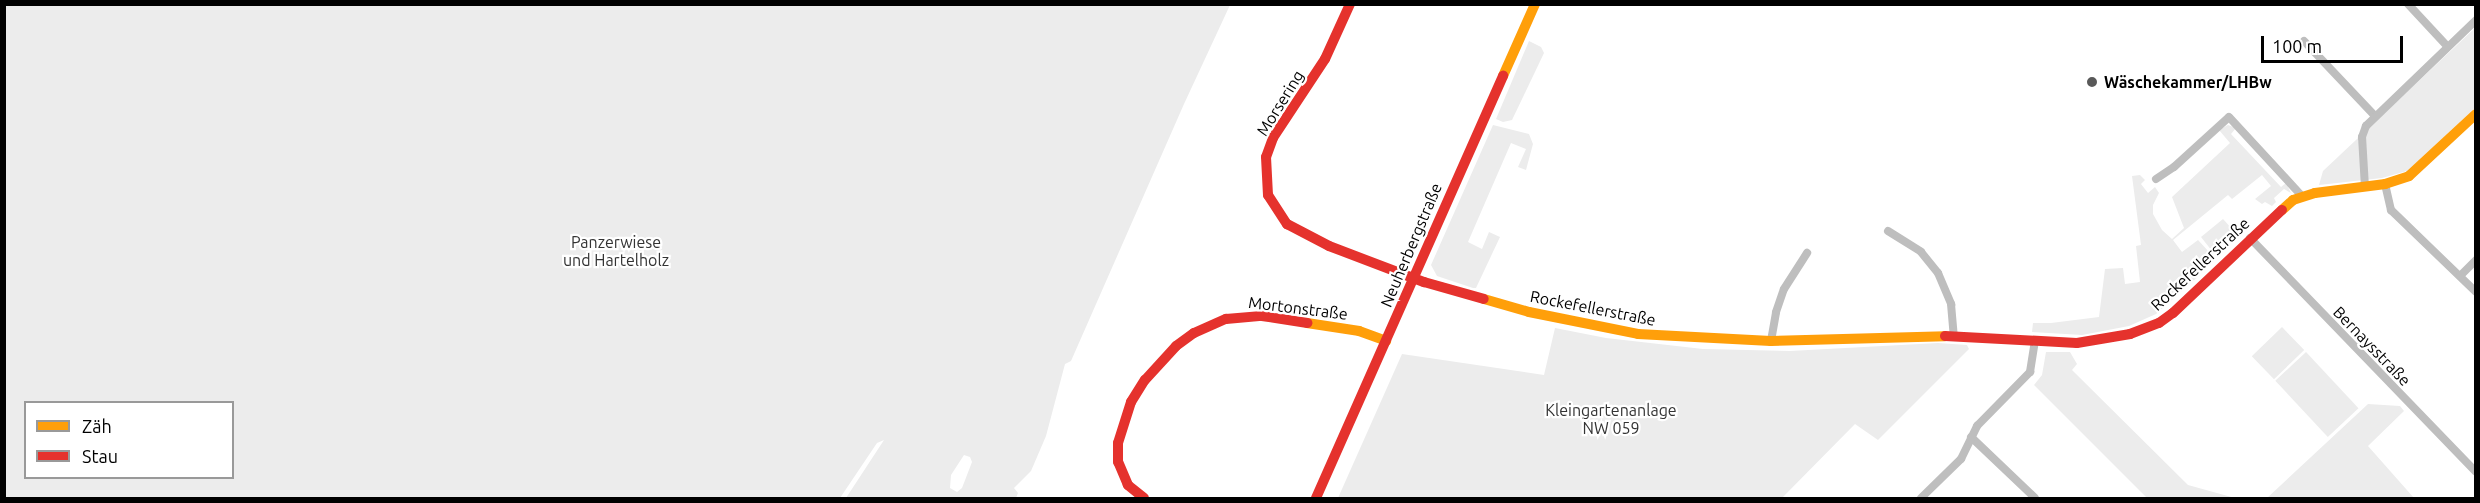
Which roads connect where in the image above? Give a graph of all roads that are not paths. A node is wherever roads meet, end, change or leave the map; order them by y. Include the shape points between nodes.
1 (1350, 4) edge
2 (1534, 4) edge
3 (2408, 4) edge
4 (2475, 20) edge
5 (2304, 41) dead end
6 (2447, 46) junction
7 (2475, 114) edge
8 (2375, 116) junction
9 (2156, 179) dead end
10 (2385, 184) junction
11 (2365, 187) junction
12 (2302, 196) junction
13 (1888, 231) dead end
14 (2250, 238) junction
15 (1807, 253) dead end
16 (2475, 260) edge
17 (2460, 276) junction
18 (1413, 278) junction
19 (2475, 292) edge
20 (1954, 336) junction
21 (1386, 341) junction
22 (1771, 341) junction
23 (2036, 341) junction
24 (1971, 437) junction
25 (2475, 472) edge
26 (1144, 498) edge
27 (1316, 498) edge
28 (1921, 498) edge
29 (2035, 498) edge

1 - 18 street, Morsering via 1324,58 1273,138 1266,157 1266,185 1279,214 1298,231
2 - 18 street, Neuherbergstraße
3 - 6 street
4 - 6 street
5 - 8 street
6 - 8 street
7 - 10 street, Rockefellerstraße via 2409,176
8 - 11 street via 2362,137
9 - 12 street via 2229,117
10 - 11 street, Rockefellerstraße
10 - 17 street via 2391,210
11 - 12 street, Rockefellerstraße
12 - 14 street, Rockefellerstraße via 2283,206
13 - 20 street via 1921,252 1938,273 1951,304
14 - 23 street, Rockefellerstraße via 2173,312 2152,326 2077,343
14 - 25 street, Bernaysstraße
15 - 22 street via 1784,289
16 - 17 street
17 - 19 street
18 - 21 street, Neuherbergstraße
18 - 22 street, Rockefellerstraße via 1476,299 1638,334
20 - 22 street, Rockefellerstraße
20 - 23 street, Rockefellerstraße
21 - 26 street, Mortonstraße via 1359,332 1262,316 1226,319 1194,333 1176,346 1145,380 1122,426 1118,462 1128,485
21 - 27 street, Neuherbergstraße
23 - 24 street via 2030,372
24 - 28 street via 1961,459
24 - 29 street

